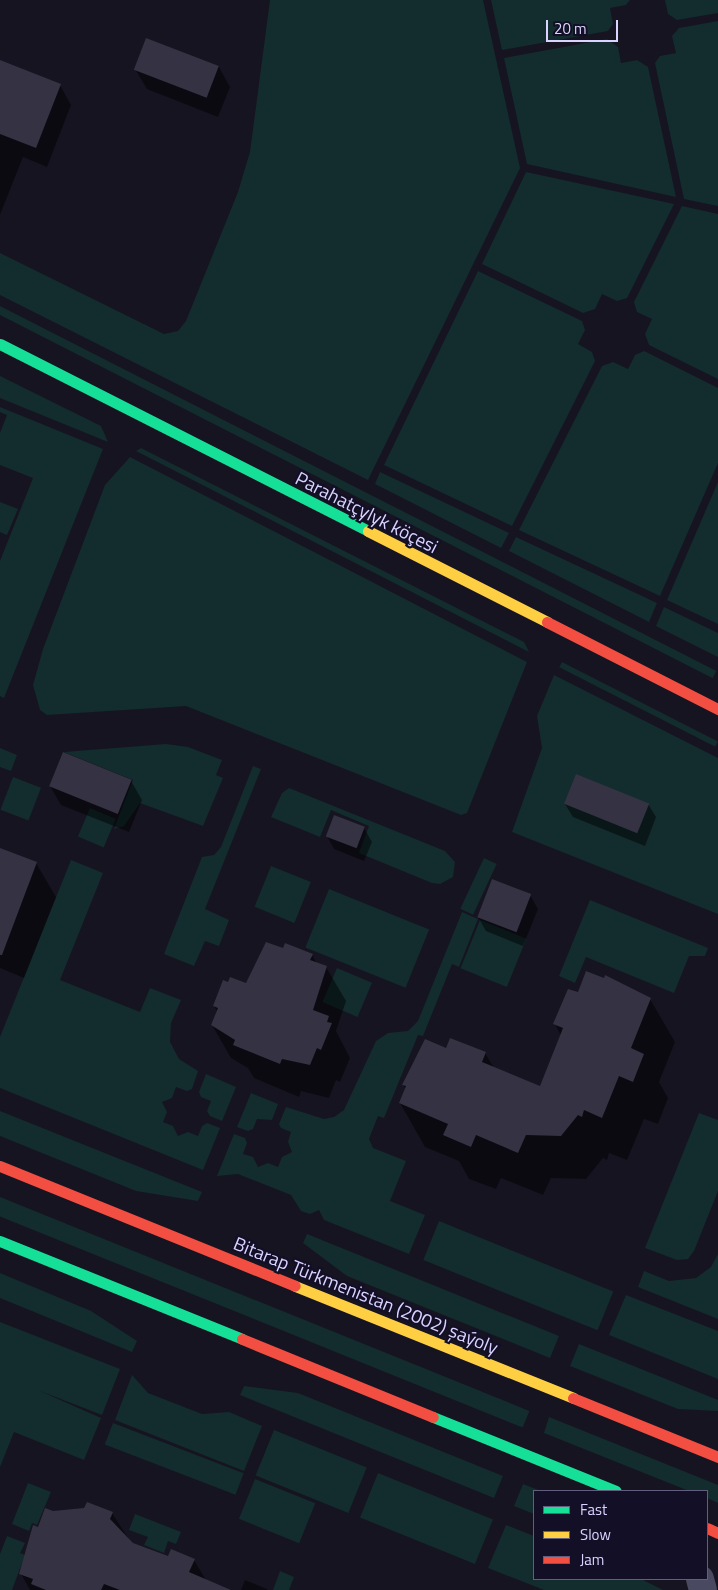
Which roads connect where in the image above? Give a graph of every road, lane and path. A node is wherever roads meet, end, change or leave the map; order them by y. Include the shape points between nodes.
1 (0, 344) edge
2 (718, 709) edge
3 (0, 1166) edge
4 (0, 1241) edge
5 (702, 1439) dead end
6 (686, 1444) junction
7 (718, 1456) edge
8 (614, 1490) edge

1 - 2 main road, Parahatçylyk köçesi
3 - 6 main road, Bitarap Türkmenistan (2002) şaýoly
4 - 8 main road
5 - 6 main road
6 - 7 main road, Bitarap Türkmenistan (2002) şaýoly

